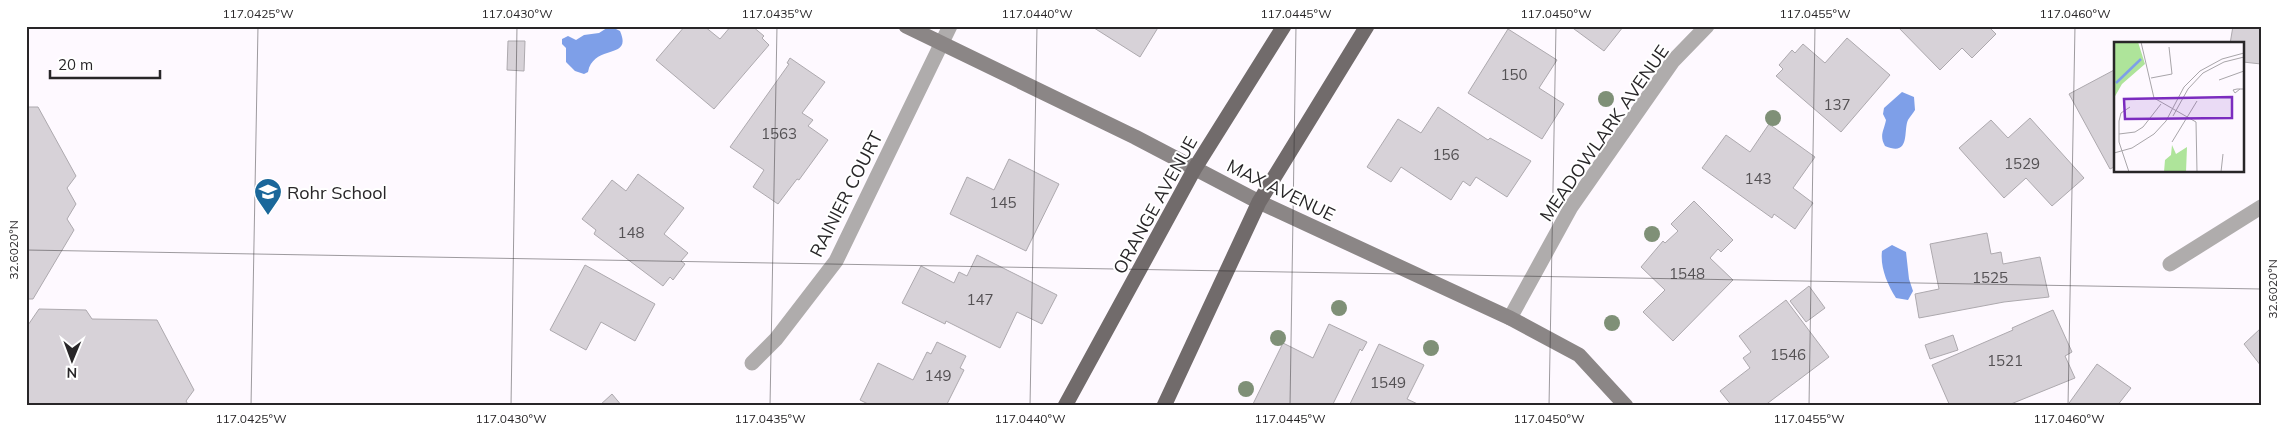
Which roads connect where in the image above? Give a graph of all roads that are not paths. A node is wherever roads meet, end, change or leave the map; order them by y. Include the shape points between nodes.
1 (906, 26) edge
2 (950, 26) edge
3 (1284, 26) edge
4 (1367, 26) edge
5 (1707, 26) edge
6 (941, 43) junction
7 (1195, 168) junction
8 (1259, 202) junction
9 (2261, 207) edge
10 (2170, 264) dead end
11 (1510, 318) junction
12 (752, 363) dead end
13 (1066, 406) edge
14 (1164, 406) edge
15 (1626, 406) edge

1 - 6 street, MAX AVENUE
2 - 6 street, RAINIER COURT
3 - 7 main road, ORANGE AVENUE
4 - 8 main road
5 - 11 street, MEADOWLARK AVENUE via 1673,61 1571,207
6 - 7 street, MAX AVENUE
6 - 12 street, RAINIER COURT via 836,261 776,339
7 - 8 street, MAX AVENUE
7 - 13 main road, ORANGE AVENUE
8 - 11 street, MAX AVENUE
8 - 14 main road
9 - 10 street
11 - 15 street, MAX AVENUE via 1579,355

